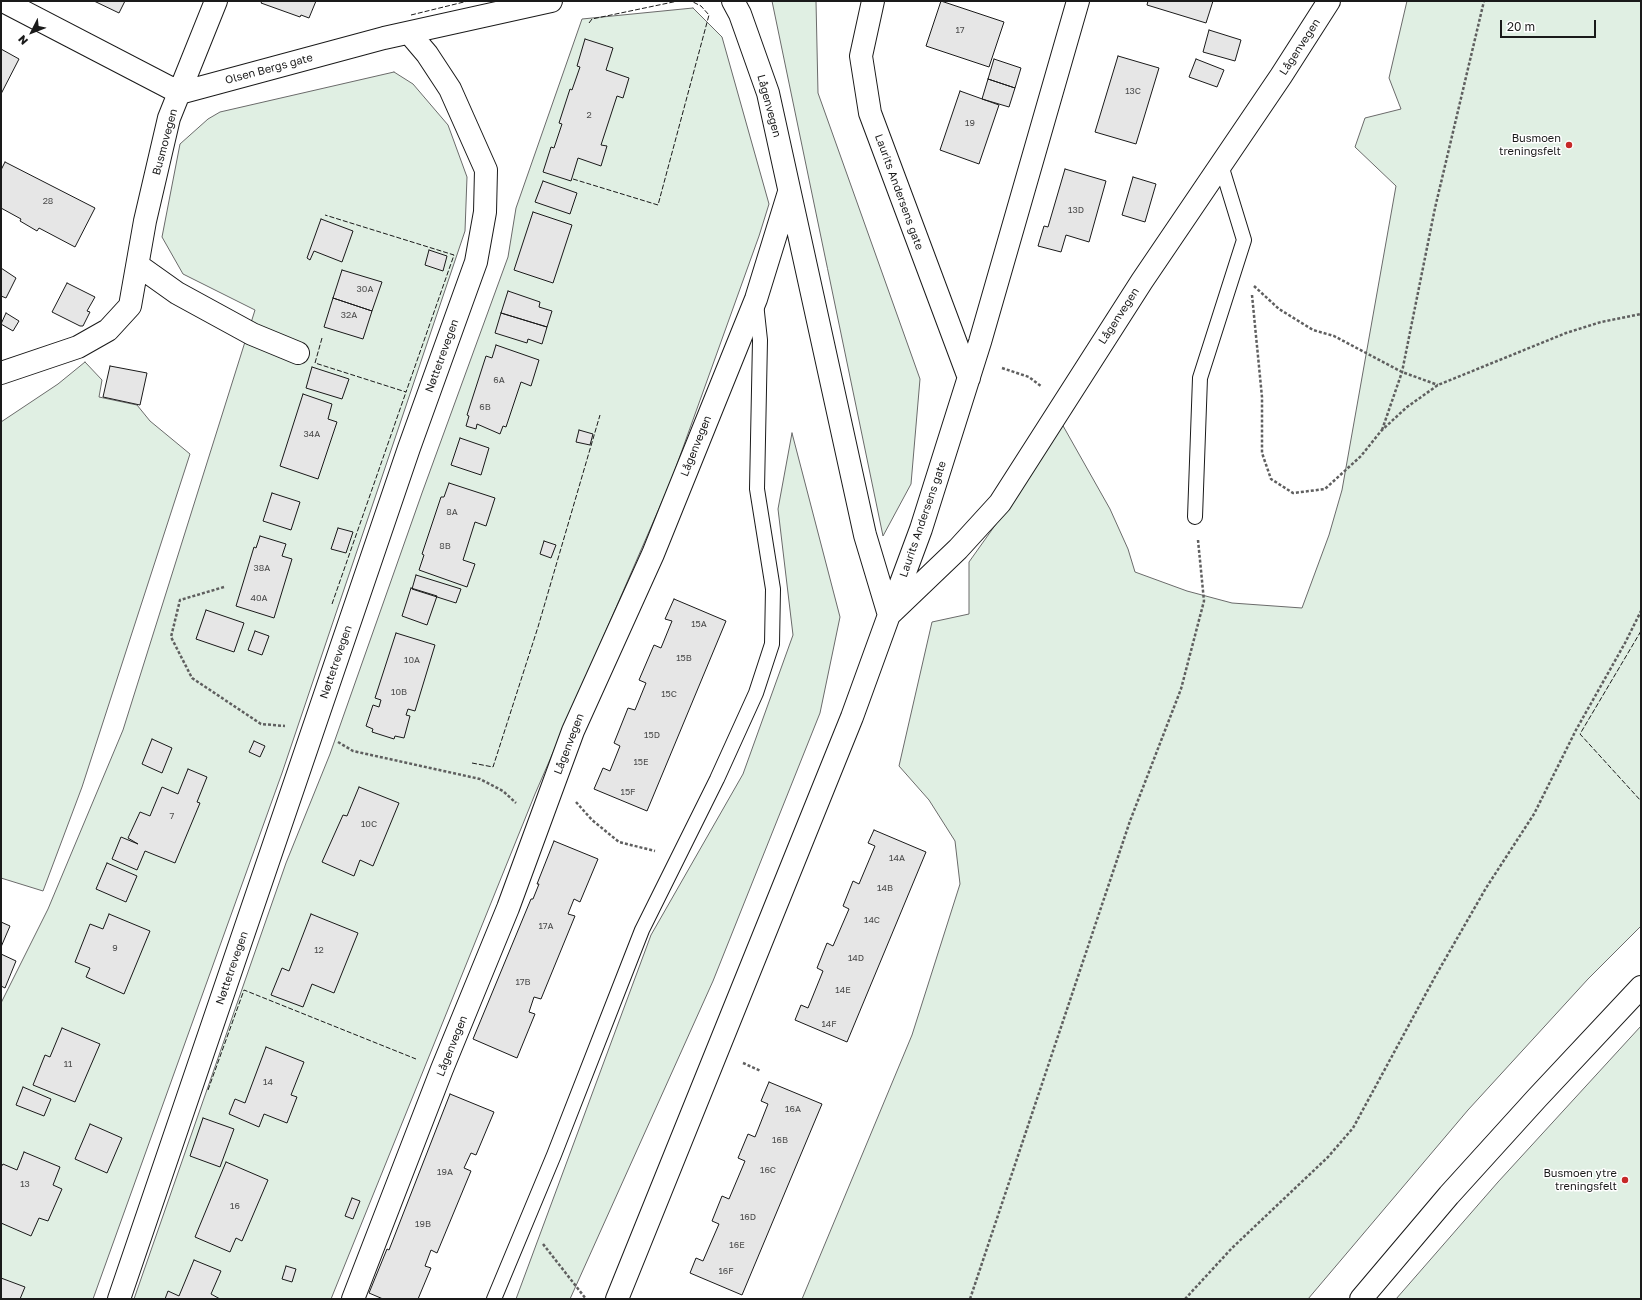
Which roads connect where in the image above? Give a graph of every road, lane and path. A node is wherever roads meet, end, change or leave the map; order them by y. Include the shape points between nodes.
1 (3, 1) edge
2 (216, 1) edge
3 (551, 1) edge
4 (733, 1) edge
5 (873, 1) edge
6 (1078, 1) edge
7 (1329, 1) edge
8 (1484, 1) edge
9 (410, 34) junction
10 (180, 93) junction
11 (1221, 165) junction
12 (789, 191) junction
13 (139, 266) junction
14 (756, 299) junction
15 (1641, 314) edge
16 (298, 353) dead end
17 (976, 356) junction
18 (1402, 372) junction
19 (1, 373) edge
20 (969, 378) junction
21 (1438, 385) junction
22 (1064, 402) junction
23 (1381, 431) junction
24 (1196, 517) joint
25 (1641, 611) edge
26 (889, 615) junction
27 (572, 797) dead end
28 (679, 856) junction
29 (1641, 987) edge
30 (525, 1222) junction
31 (119, 1299) edge
32 (354, 1299) edge
33 (494, 1299) edge
34 (586, 1299) edge
35 (617, 1299) edge
36 (970, 1299) edge
37 (1186, 1299) edge
38 (1361, 1299) edge

1 - 10 main road
2 - 10 main road, Busmovegen
3 - 9 main road, Olsen Bergs gate
4 - 12 main road, Lågenvegen via 768,93
5 - 20 main road, Laurits Andersens gate via 861,56 870,113
6 - 17 main road, Laurits Andersens gate
7 - 11 main road, Lågenvegen
8 - 18 path via 1435,208
9 - 10 main road, Olsen Bergs gate via 384,38
9 - 31 main road, Nøttetrevegen via 450,89 486,170 485,212 476,262 409,448
10 - 13 main road, Busmovegen via 169,118 146,221
11 - 22 main road, Lågenvegen
11 - 24 lane via 1244,240 1200,378
12 - 14 main road, Lågenvegen
12 - 26 main road, Lågenvegen via 865,535
13 - 16 main road via 177,293 252,334
13 - 19 main road, Busmovegen via 130,306 108,330 78,347
14 - 28 lane via 760,340 757,489 773,589 772,644 756,693 718,779
14 - 32 main road, Lågenvegen via 653,554 573,731 508,908 442,1069
15 - 21 path via 1601,322 1566,333
17 - 20 main road, Laurits Andersens gate
17 - 22 path via 1028,377
18 - 21 path
18 - 23 path
18 - 23 path via 1334,336 1313,330 1279,308 1251,283 1262,397 1262,453 1271,479 1293,493 1325,489 1361,456
20 - 26 main road, Laurits Andersens gate via 921,529
21 - 23 path via 1407,407
22 - 26 main road, Lågenvegen via 1000,503 958,550
24 - 36 path via 1204,601 1181,689 1130,821
25 - 37 path via 1576,730 1534,814 1486,888 1436,975 1354,1128 1328,1157 1232,1248
26 - 35 main road, Lågenvegen via 849,725
27 - 28 path via 592,820 619,842
28 - 30 lane via 642,930
29 - 38 main road via 1454,1190
30 - 33 lane
30 - 34 path

